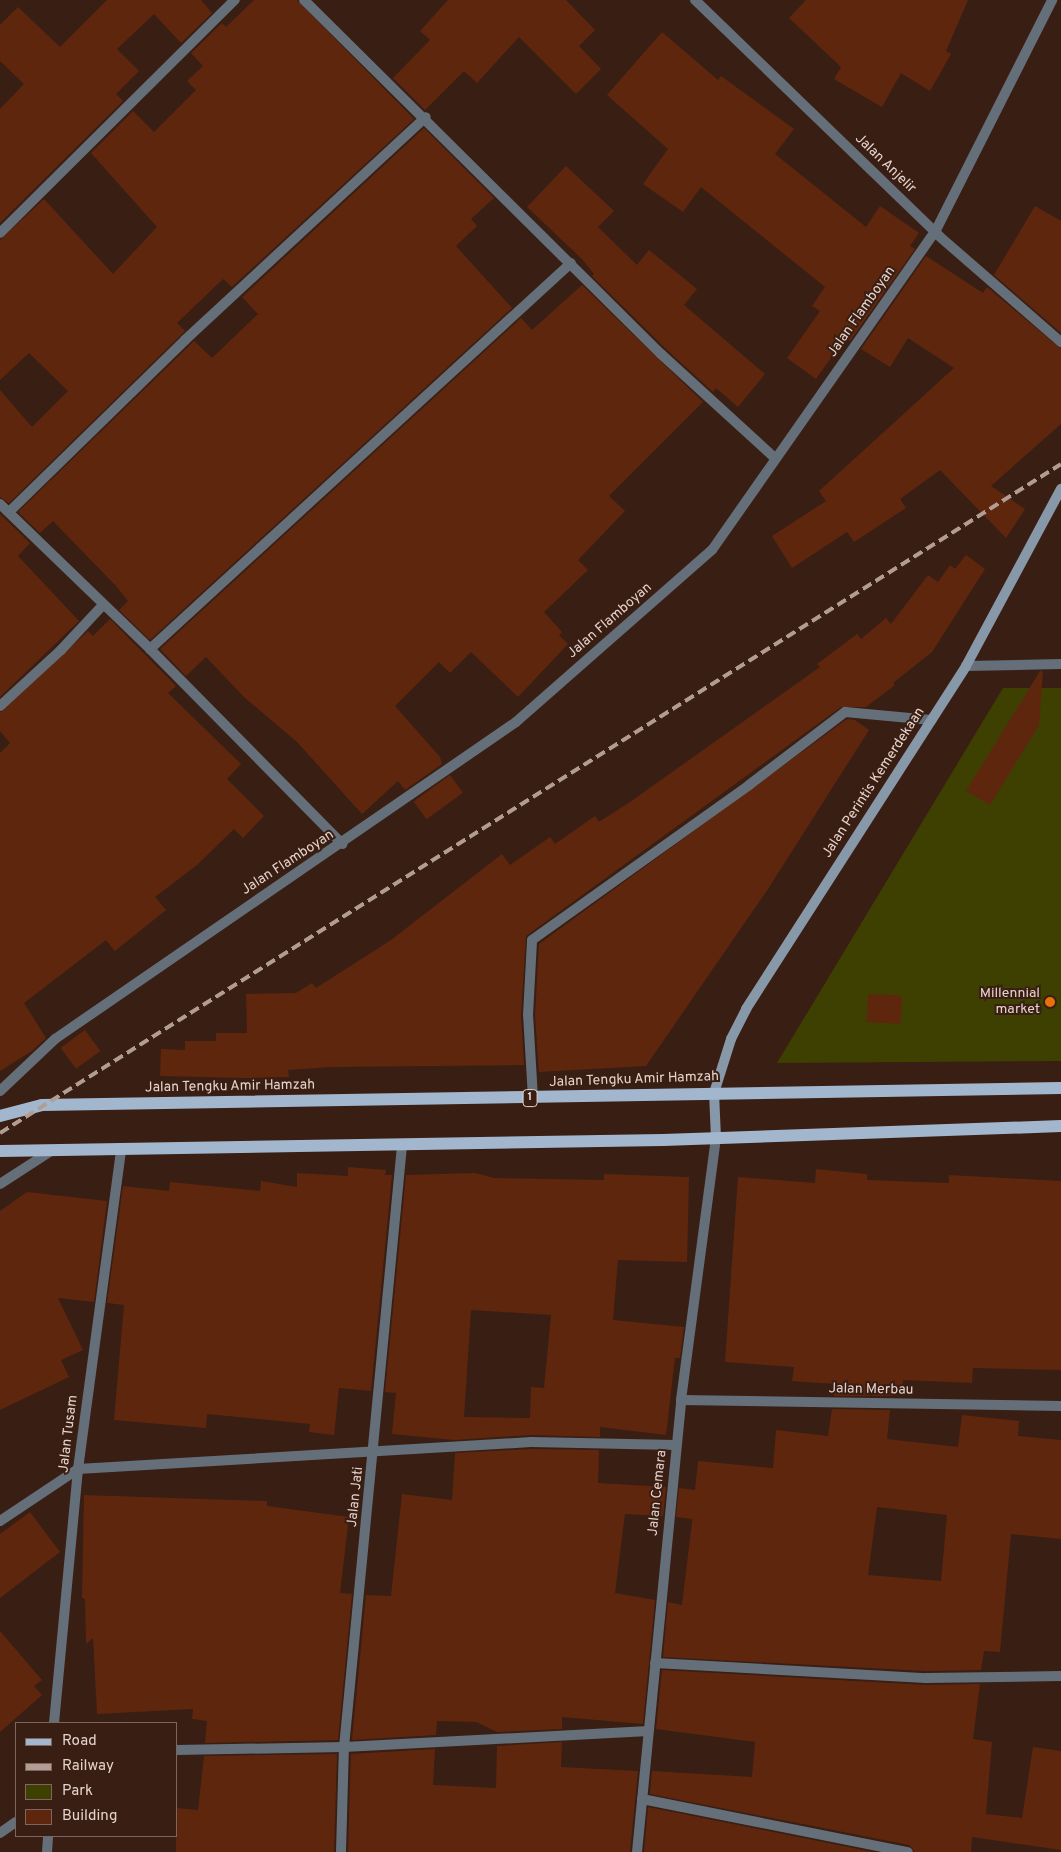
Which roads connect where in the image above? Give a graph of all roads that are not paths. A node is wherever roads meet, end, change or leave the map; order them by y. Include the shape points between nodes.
1 (235, 0) edge
2 (304, 0) edge
3 (695, 0) edge
4 (1052, 0) edge
5 (426, 117) junction
6 (935, 232) junction
7 (0, 233) edge
8 (571, 263) junction
9 (1061, 342) edge
10 (775, 458) junction
11 (1061, 489) edge
12 (0, 504) edge
13 (9, 512) junction
14 (103, 605) junction
15 (150, 649) junction
16 (1061, 664) edge
17 (966, 666) junction
18 (0, 706) edge
19 (932, 720) junction
20 (342, 844) junction
21 (1061, 1088) edge
22 (0, 1091) edge
23 (714, 1093) junction
24 (533, 1098) junction
25 (0, 1116) edge
26 (1061, 1126) edge
27 (716, 1138) junction
28 (402, 1146) junction
29 (121, 1150) junction
30 (0, 1151) edge
31 (51, 1152) junction
32 (0, 1184) edge
33 (681, 1400) junction
34 (1061, 1406) edge
35 (676, 1445) junction
36 (374, 1453) junction
37 (78, 1469) junction
38 (0, 1521) edge
39 (655, 1663) junction
40 (1061, 1676) edge
41 (54, 1722) edge
42 (649, 1731) junction
43 (344, 1746) junction
44 (178, 1750) edge
45 (642, 1800) junction
46 (15, 1823) edge
47 (0, 1833) edge
48 (48, 1837) edge
49 (47, 1852) edge
50 (341, 1852) edge
51 (637, 1852) edge
52 (908, 1852) edge

1 - 7 street
2 - 5 street
3 - 6 street, Jalan Anjelir
4 - 6 street, Jalan Flamboyan
5 - 8 street
5 - 13 street via 185,340
6 - 9 street, Jalan Anjelir
6 - 10 street, Jalan Flamboyan
8 - 10 street via 661,354
8 - 15 street
10 - 20 street, Jalan Flamboyan via 712,550 516,722
11 - 17 street, Jalan Perintis Kemerdekaan
12 - 13 street
13 - 14 street
14 - 15 street
14 - 18 street via 61,650
15 - 20 street
16 - 17 street
17 - 19 street, Jalan Perintis Kemerdekaan
19 - 23 street, Jalan Perintis Kemerdekaan via 746,1009 731,1039
19 - 24 street via 845,712 750,785 532,940 528,1015
20 - 22 street, Jalan Flamboyan via 209,931 55,1039
21 - 23 main road, Jalan Tengku Amir Hamzah / 1
23 - 24 main road, Jalan Tengku Amir Hamzah / 1
23 - 27 street
24 - 25 main road, Jalan Tengku Amir Hamzah / 1 via 42,1106
26 - 27 main road
27 - 28 main road
27 - 33 street, Jalan Cemara
28 - 29 main road
28 - 36 street, Jalan Jati
29 - 31 main road
29 - 37 street, Jalan Tusam
30 - 31 main road
31 - 32 street
33 - 34 street, Jalan Merbau
33 - 35 street, Jalan Cemara
35 - 36 street via 532,1442
35 - 39 street, Jalan Cemara
36 - 37 street
36 - 43 street, Jalan Jati
37 - 38 street
37 - 41 street, Jalan Tusam
39 - 40 street via 926,1678
39 - 42 street, Jalan Cemara
42 - 43 street
42 - 45 street, Jalan Cemara
43 - 44 street
43 - 50 street, Jalan Jati
45 - 51 street, Jalan Cemara
45 - 52 street
46 - 47 street
48 - 49 street

